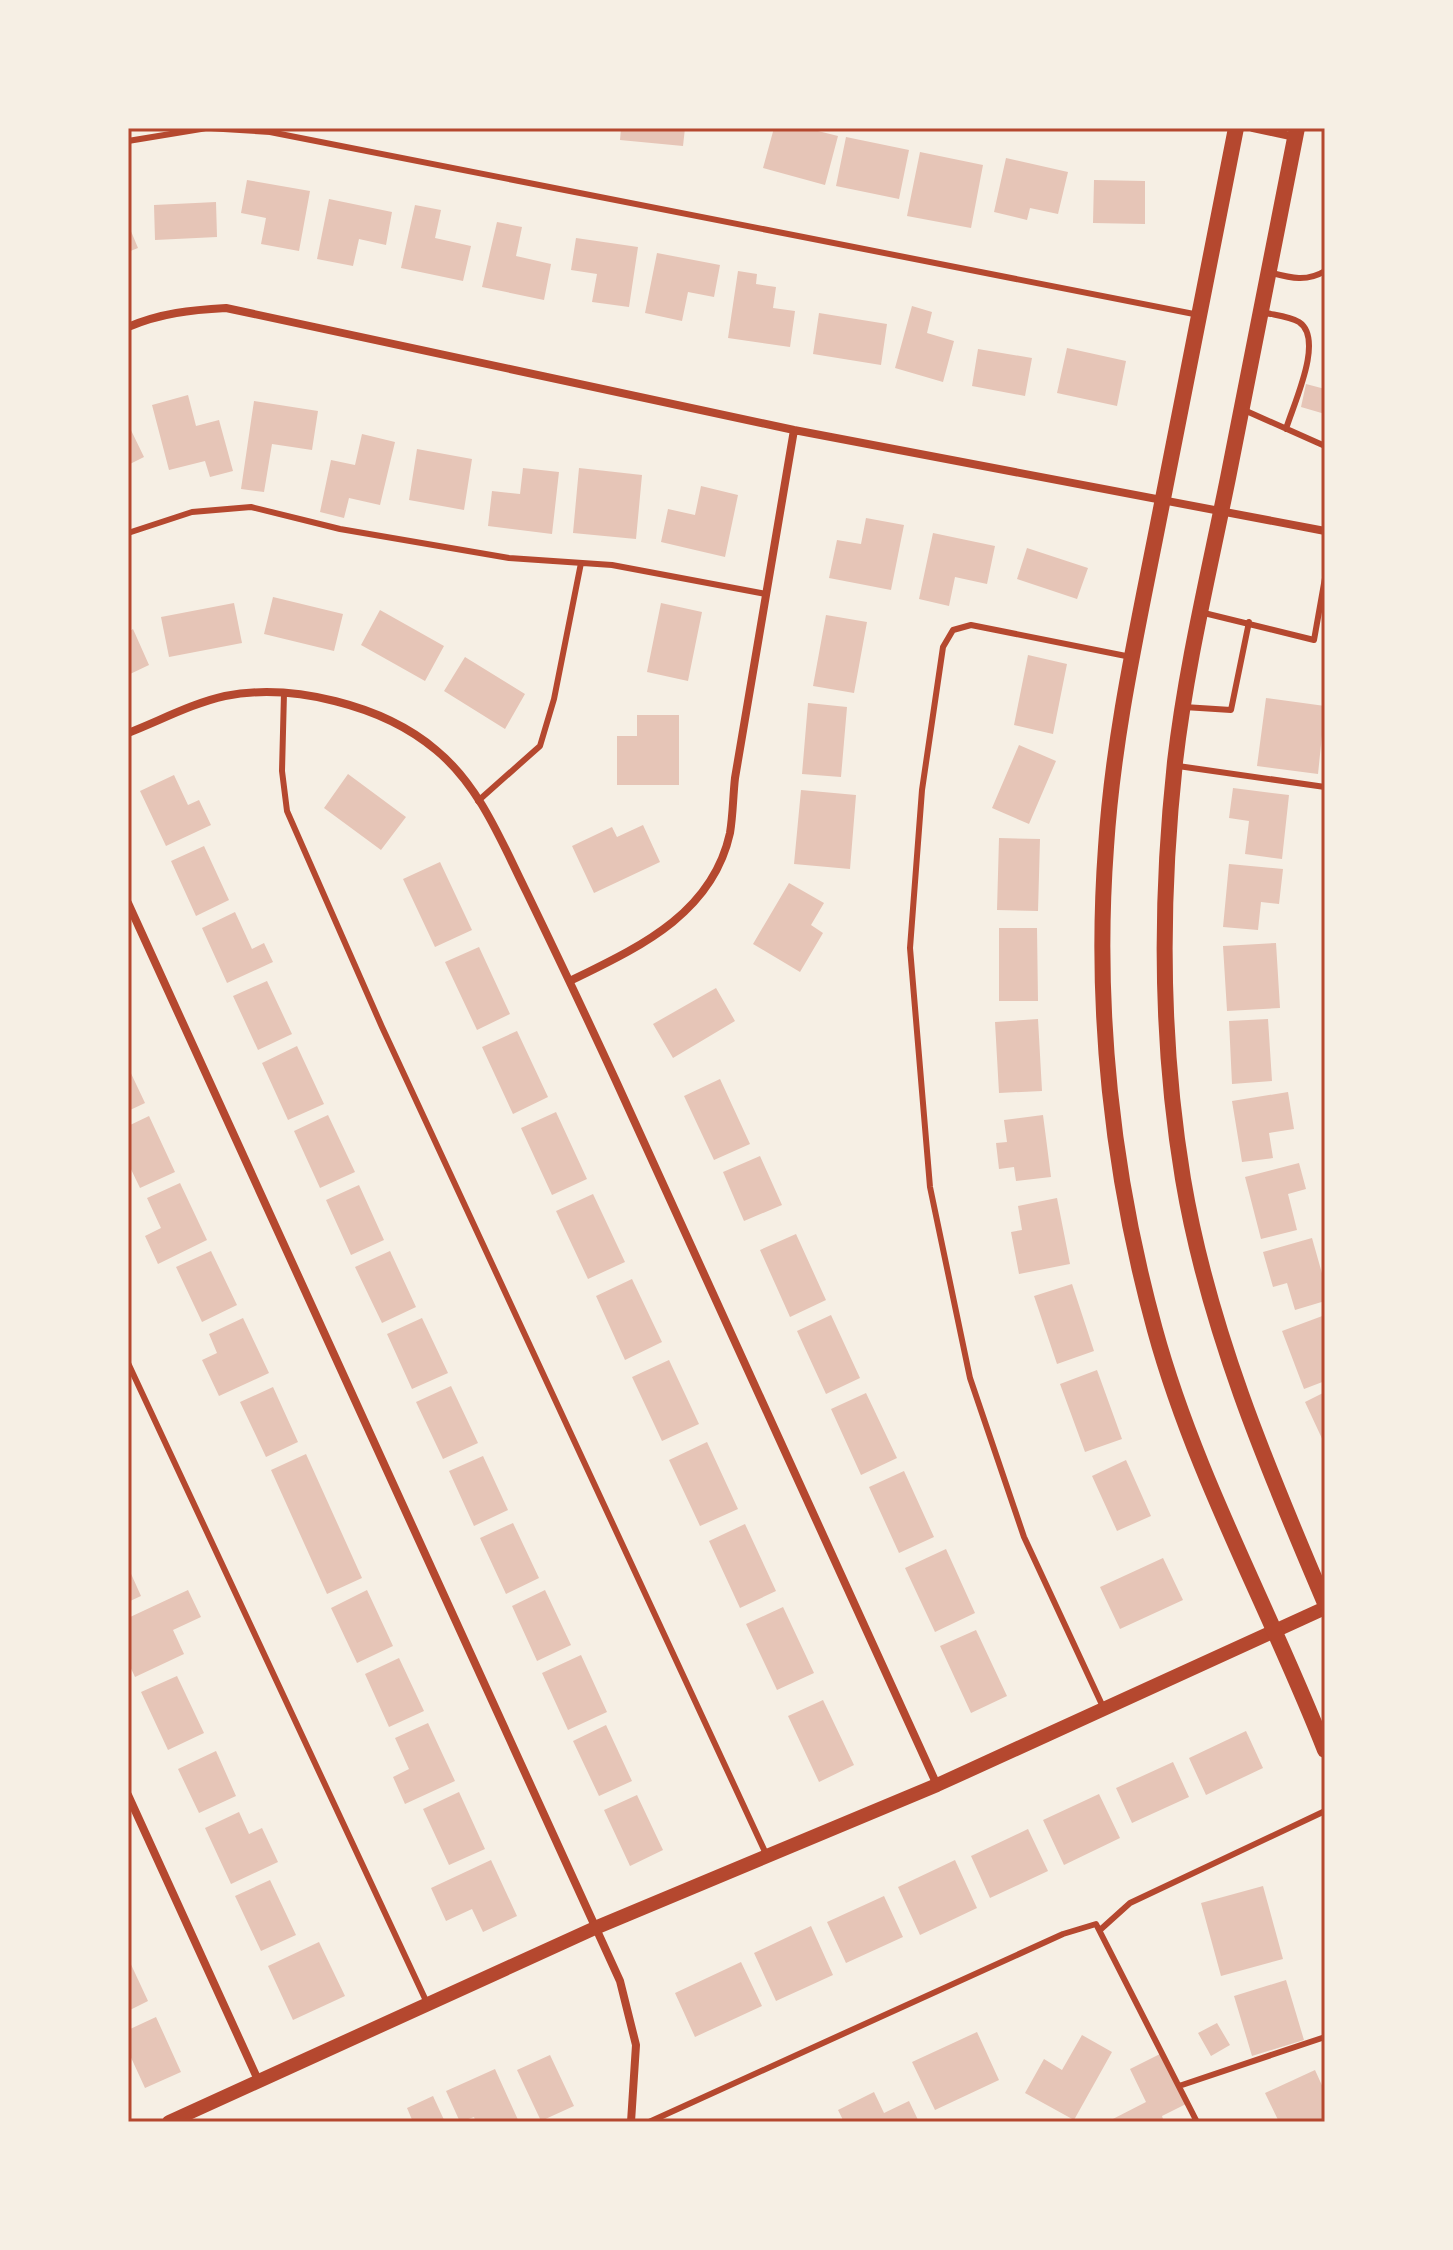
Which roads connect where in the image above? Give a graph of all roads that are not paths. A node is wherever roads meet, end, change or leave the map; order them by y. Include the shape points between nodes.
1 (1236, 128) edge
2 (1253, 128) edge
3 (1296, 132) edge
4 (128, 141) edge
5 (1325, 271) edge
6 (1269, 272) junction
7 (1261, 311) junction
8 (1199, 315) junction
9 (128, 327) edge
10 (1242, 409) junction
11 (1286, 429) junction
12 (794, 430) junction
13 (1325, 446) edge
14 (1163, 500) junction
15 (1221, 511) junction
16 (1325, 531) edge
17 (128, 533) edge
18 (581, 563) junction
19 (1325, 578) edge
20 (766, 594) junction
21 (1200, 612) junction
22 (1249, 622) junction
23 (1132, 657) junction
24 (284, 693) junction
25 (1184, 707) junction
26 (128, 733) edge
27 (1175, 766) junction
28 (1325, 787) edge
29 (478, 801) junction
30 (128, 903) edge
31 (570, 981) junction
32 (128, 1363) edge
33 (1325, 1605) edge
34 (1273, 1631) junction
35 (1104, 1709) junction
36 (1325, 1750) edge
37 (937, 1785) junction
38 (128, 1795) edge
39 (1325, 1811) edge
40 (767, 1856) junction
41 (595, 1928) junction
42 (1100, 1930) junction
43 (428, 2005) junction
44 (1325, 2037) edge
45 (259, 2082) junction
46 (1179, 2086) junction
47 (169, 2122) edge
48 (631, 2122) edge
49 (649, 2122) edge
50 (1197, 2122) edge

1 - 8 main road
2 - 3 street
3 - 6 main road
4 - 8 lane via 207,128 270,132
5 - 6 lane via 1294,279
6 - 7 main road
7 - 10 main road
7 - 11 lane via 1298,322 1307,331 1311,348
8 - 14 main road
9 - 12 street via 179,310 226,308
10 - 11 lane
10 - 15 main road
11 - 13 lane
12 - 14 street
12 - 20 street
14 - 15 street
14 - 23 main road
15 - 16 street
15 - 21 main road
17 - 18 lane via 192,512 251,507 340,529 509,558
18 - 20 lane
18 - 29 lane via 540,746
19 - 22 lane via 1314,640
20 - 31 street via 729,834 720,859 689,910 652,940
21 - 22 lane
21 - 25 main road
22 - 25 lane via 1231,710
23 - 34 main road via 1112,785 1103,896 1106,1044 1123,1186 1169,1377
23 - 35 lane via 971,625 953,630 943,647 922,790 910,948 930,1187 970,1378 1024,1537
24 - 26 street via 221,697
24 - 29 street via 358,708 400,728 434,748
24 - 40 lane via 287,811
25 - 27 main road
27 - 28 lane
27 - 33 main road via 1164,975 1169,1079 1184,1182 1233,1373
29 - 31 street
30 - 41 street
31 - 37 street
32 - 43 lane
33 - 34 street
34 - 35 street
34 - 36 main road
35 - 37 street
37 - 40 street
38 - 45 street
39 - 42 lane via 1130,1903
40 - 41 street
41 - 43 street
41 - 48 street via 620,1981 636,2045
42 - 46 lane
42 - 49 lane via 1096,1924 1063,1934
43 - 45 street
44 - 46 lane
45 - 47 street
46 - 50 lane

